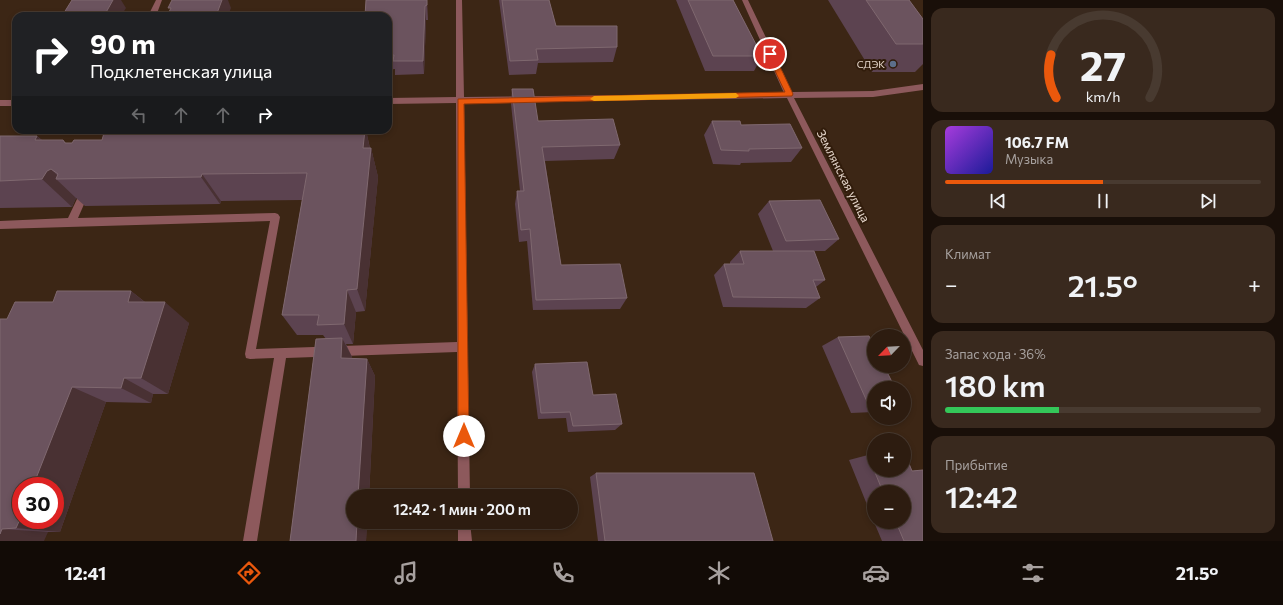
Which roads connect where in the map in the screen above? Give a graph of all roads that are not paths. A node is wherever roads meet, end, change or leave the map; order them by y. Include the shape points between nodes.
1 (159, 0) edge
2 (459, 0) edge
3 (745, 0) edge
4 (154, 12) edge
5 (923, 87) edge
6 (789, 94) junction
7 (392, 101) edge
8 (460, 101) junction
9 (0, 103) edge
10 (12, 103) edge
11 (80, 202) edge
12 (71, 222) junction
13 (0, 225) edge
14 (463, 347) junction
15 (281, 352) junction
16 (923, 361) edge
17 (464, 489) edge
18 (464, 529) edge
19 (250, 541) edge
20 (465, 541) edge

1 - 4 street
2 - 8 street
3 - 6 street, Землянская улица
5 - 6 street via 873,94
6 - 8 street
6 - 16 street, Землянская улица
7 - 8 street
8 - 14 street
9 - 10 street
11 - 12 street
12 - 13 street
12 - 15 street via 275,217 250,354
14 - 15 street
14 - 17 street
15 - 19 street
18 - 20 street

